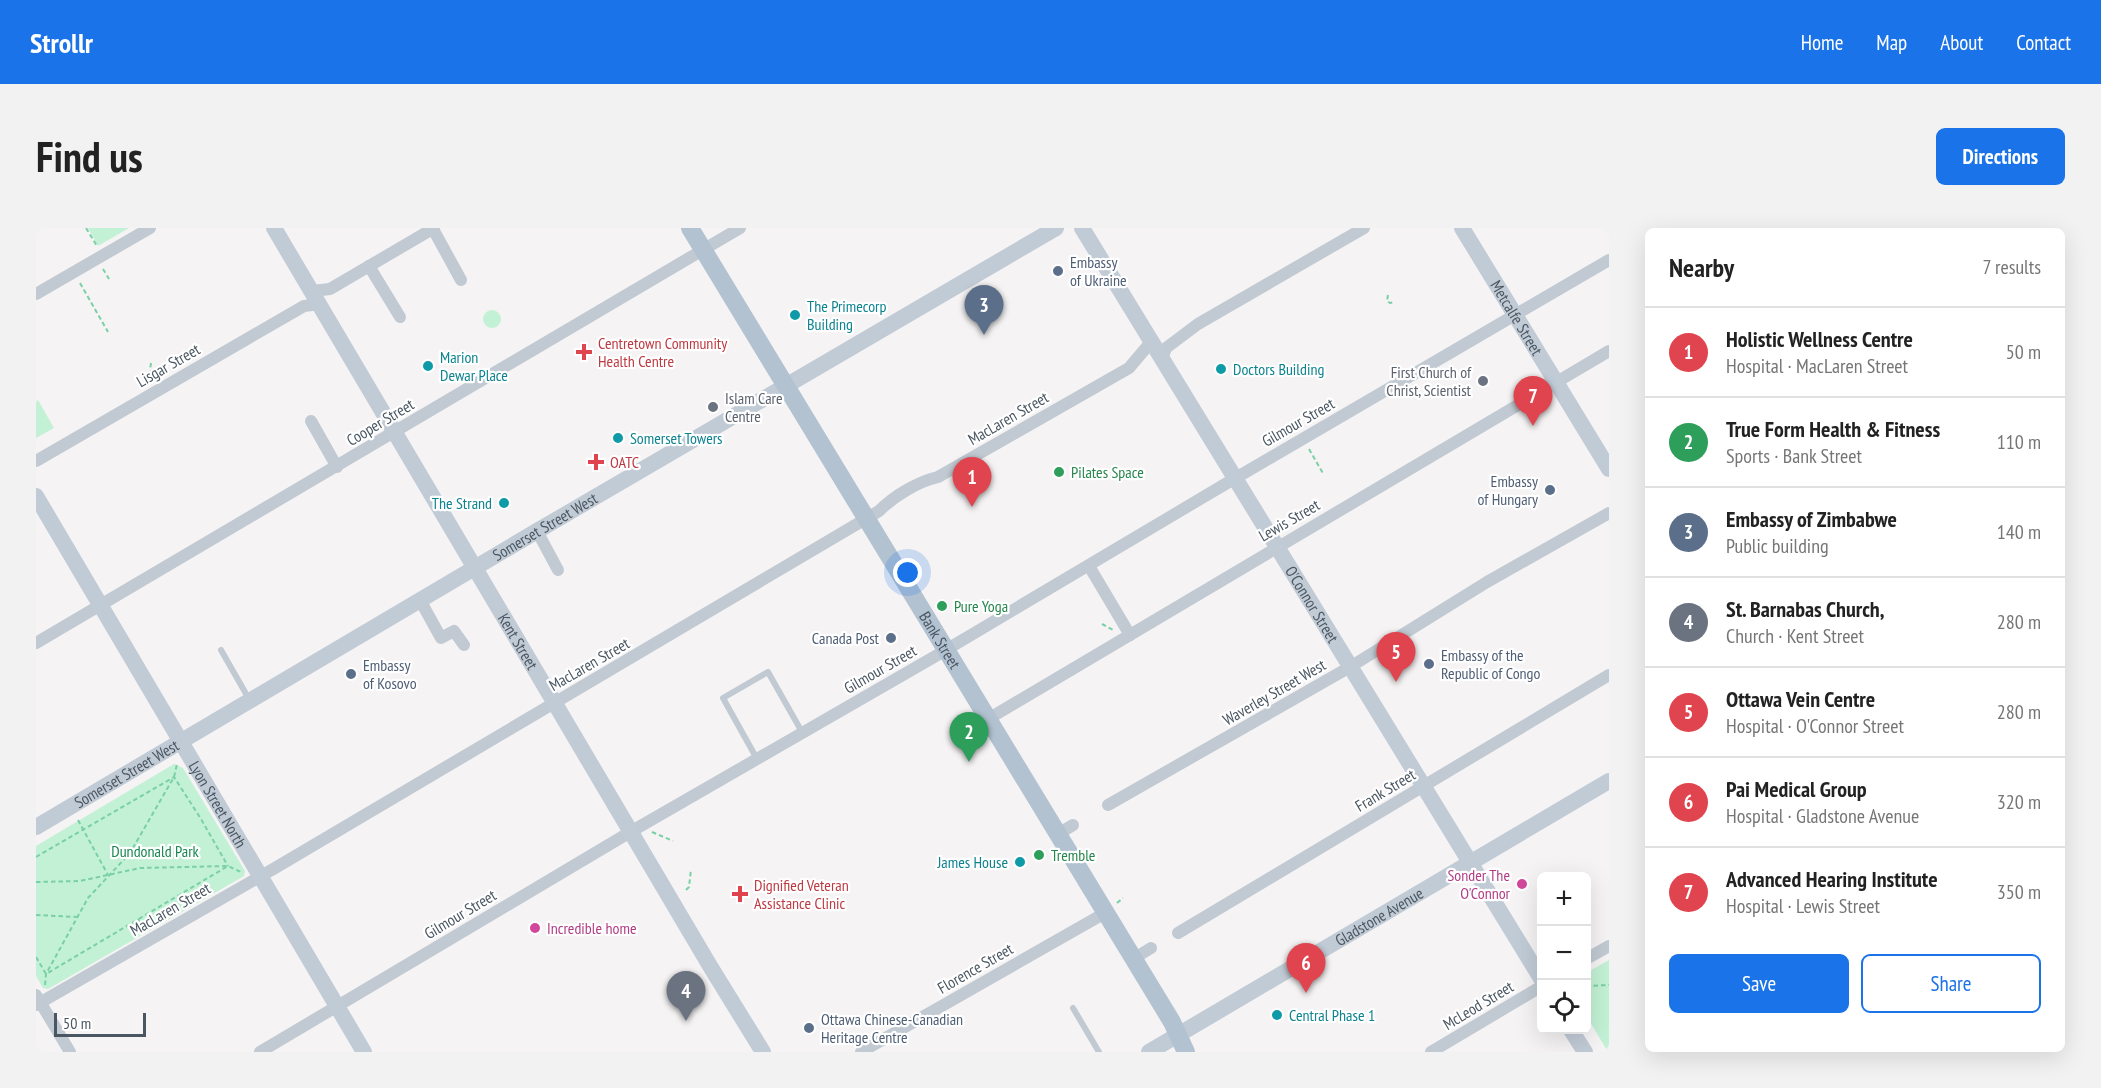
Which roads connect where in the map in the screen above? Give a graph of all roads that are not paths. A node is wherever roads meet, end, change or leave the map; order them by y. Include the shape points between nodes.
1 (150, 228) edge
2 (274, 228) edge
3 (433, 228) edge
4 (690, 228) edge
5 (740, 228) edge
6 (1056, 228) edge
7 (1082, 228) edge
8 (1364, 228) edge
9 (1462, 228) edge
10 (703, 249) junction
11 (1609, 260) edge
12 (369, 266) junction
13 (461, 280) dead end
14 (36, 294) edge
15 (316, 298) junction
16 (1515, 316) junction
17 (400, 317) dead end
18 (1151, 342) junction
19 (1609, 351) edge
20 (1161, 359) junction
21 (1556, 382) junction
22 (786, 387) junction
23 (311, 421) dead end
24 (395, 433) junction
25 (36, 461) edge
26 (337, 467) junction
27 (1609, 469) edge
28 (1235, 478) junction
29 (36, 496) edge
30 (1609, 513) edge
31 (866, 518) junction
32 (537, 531) junction
33 (1277, 547) junction
34 (1089, 566) junction
35 (475, 567) junction
36 (558, 570) dead end
37 (420, 600) junction
38 (99, 606) junction
39 (1124, 634) junction
40 (36, 643) edge
41 (464, 645) dead end
42 (221, 650) dead end
43 (945, 651) junction
44 (1350, 667) junction
45 (1609, 675) edge
46 (250, 700) junction
47 (555, 702) junction
48 (988, 719) junction
49 (802, 733) junction
50 (180, 742) junction
51 (757, 759) junction
52 (1609, 781) edge
53 (1423, 787) junction
54 (1108, 806) dead end
55 (36, 827) edge
56 (632, 831) junction
57 (1470, 862) junction
58 (253, 875) junction
59 (1111, 908) junction
60 (1178, 933) dead end
61 (1609, 946) edge
62 (1151, 948) dead end
63 (1591, 957) edge
64 (1133, 959) junction
65 (1537, 972) edge
66 (1537, 989) edge
67 (39, 999) edge
68 (336, 1007) junction
69 (1073, 1008) dead end
70 (1179, 1034) junction
71 (1574, 1034) edge
72 (70, 1052) edge
73 (260, 1052) edge
74 (364, 1052) edge
75 (763, 1052) edge
76 (861, 1052) edge
77 (1100, 1052) edge
78 (1149, 1052) edge
79 (1186, 1052) edge
80 (1431, 1052) edge
81 (1585, 1052) edge

1 - 14 street
2 - 15 main road, Kent Street
3 - 12 street, Lisgar Street
3 - 13 street
4 - 10 main road, Bank Street
5 - 10 street, Cooper Street
6 - 22 main road, Somerset Street West
7 - 18 main road, O'Connor Street
8 - 20 street via 1198,324 1166,348
9 - 16 main road, Metcalfe Street
10 - 22 main road, Bank Street
10 - 24 street, Cooper Street
11 - 16 street, Gilmour Street
12 - 15 street, Lisgar Street
12 - 17 street
15 - 24 main road, Kent Street
15 - 25 street, Lisgar Street
16 - 21 main road, Metcalfe Street
16 - 28 street, Gilmour Street
18 - 20 main road, O'Connor Street
18 - 31 street, MacLaren Street via 1129,368 889,501
19 - 21 street, Lewis Street
20 - 28 main road, O'Connor Street
21 - 27 main road, Metcalfe Street
21 - 33 street, Lewis Street
22 - 31 main road, Bank Street
22 - 32 main road, Somerset Street West
23 - 26 street
24 - 26 street, Cooper Street
24 - 35 main road, Kent Street
26 - 38 street, Cooper Street
28 - 33 main road, O'Connor Street
28 - 34 street, Gilmour Street
29 - 38 main road, Lyon Street North
30 - 44 street, Waverley Street West via 1487,582
31 - 43 main road, Bank Street
31 - 47 street, MacLaren Street
32 - 35 main road, Somerset Street West
32 - 36 street
33 - 39 street, Lewis Street
33 - 44 main road, O'Connor Street
34 - 39 street
34 - 43 street, Gilmour Street
35 - 37 main road, Somerset Street West
35 - 47 main road, Kent Street
37 - 41 street via 441,638 453,631
37 - 46 main road, Somerset Street West
38 - 40 street, Cooper Street
38 - 50 main road, Lyon Street North
39 - 48 street, Lewis Street
42 - 46 lane
43 - 48 main road, Bank Street
43 - 49 street, Gilmour Street
44 - 53 main road, O'Connor Street
44 - 54 street, Waverley Street West
45 - 53 street, Frank Street
46 - 50 main road, Somerset Street West
47 - 56 main road, Kent Street
47 - 58 street, MacLaren Street
48 - 59 main road, Bank Street via 1065,830
49 - 51 street, Gilmour Street
49 - 51 lane via 768,672 723,698
50 - 55 main road, Somerset Street West
50 - 58 main road, Lyon Street North
51 - 56 street, Gilmour Street
52 - 57 main road, Gladstone Avenue
53 - 57 main road, O'Connor Street
53 - 60 street, Frank Street
56 - 68 street, Gilmour Street
56 - 75 main road, Kent Street
57 - 65 main road, O'Connor Street
57 - 70 main road, Gladstone Avenue
58 - 67 street, MacLaren Street
58 - 68 main road, Lyon Street North
59 - 64 main road, Bank Street
59 - 76 street, Florence Street
61 - 63 street
62 - 64 street
64 - 70 main road, Bank Street
66 - 80 street, McLeod Street
67 - 72 street
68 - 73 street, Gilmour Street
68 - 74 main road, Lyon Street North
69 - 77 lane
70 - 78 main road, Gladstone Avenue
70 - 79 main road, Bank Street
71 - 81 main road

